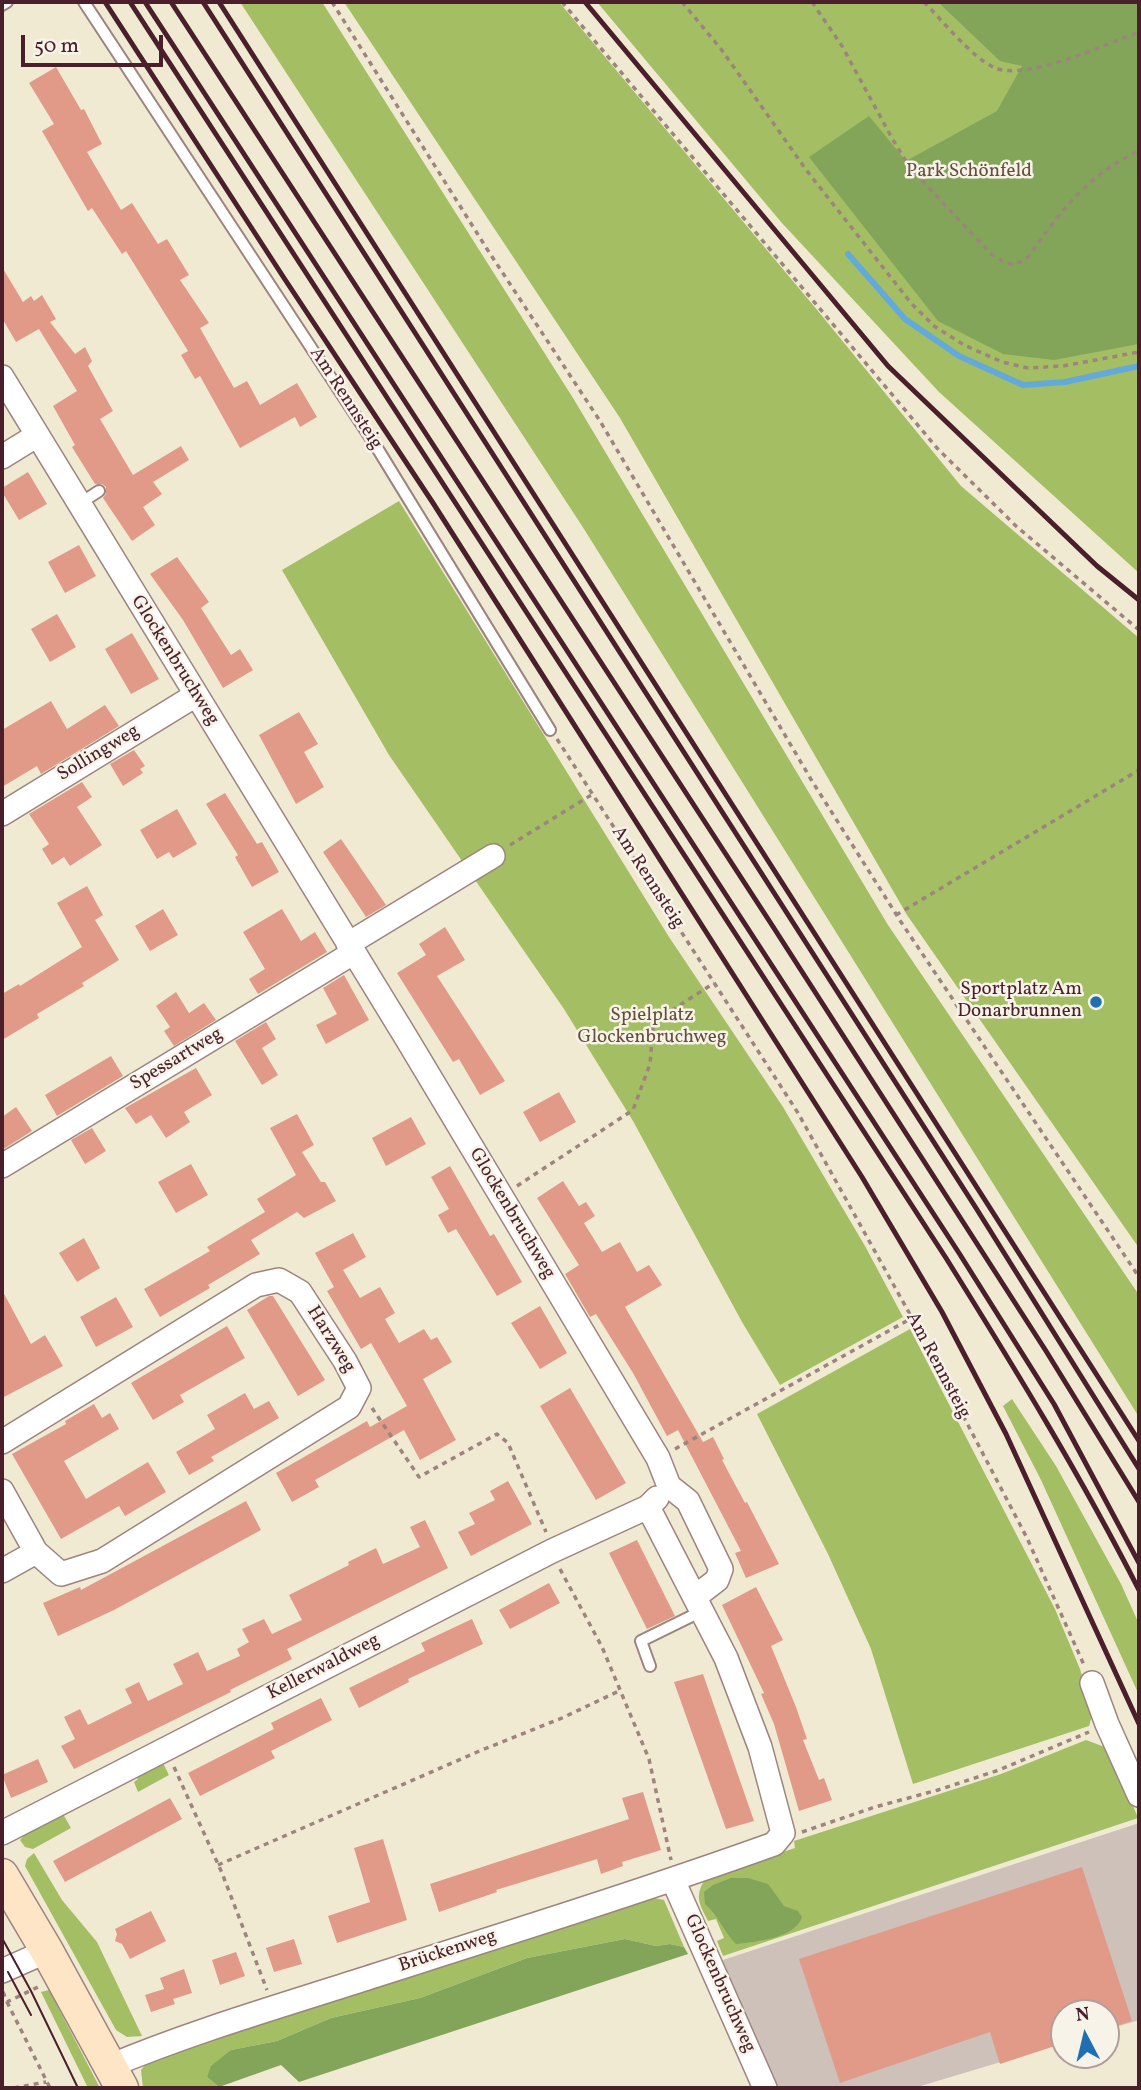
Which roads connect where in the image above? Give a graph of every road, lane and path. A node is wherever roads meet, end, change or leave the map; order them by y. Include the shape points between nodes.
1 (7, 2) edge
2 (84, 2) edge
3 (332, 2) edge
4 (562, 2) edge
5 (682, 2) edge
6 (812, 2) edge
7 (924, 2) edge
8 (2, 5) edge
9 (1139, 32) edge
10 (1139, 151) edge
11 (1139, 352) edge
12 (2, 377) edge
13 (36, 436) junction
14 (2, 457) edge
15 (99, 491) dead end
16 (79, 505) junction
17 (1139, 630) edge
18 (196, 695) junction
19 (550, 730) joint
20 (1139, 770) edge
21 (593, 794) junction
22 (2, 814) edge
23 (493, 856) joint
24 (896, 915) junction
25 (351, 948) junction
26 (714, 983) junction
27 (2, 1166) edge
28 (500, 1196) junction
29 (1139, 1277) edge
30 (912, 1318) junction
31 (359, 1388) junction
32 (2, 1442) edge
33 (658, 1458) junction
34 (669, 1486) junction
35 (2, 1491) edge
36 (648, 1507) junction
37 (552, 1551) junction
38 (36, 1552) junction
39 (2, 1571) edge
40 (698, 1604) junction
41 (650, 1667) dead end
42 (1092, 1683) joint
43 (621, 1690) junction
44 (1107, 1724) junction
45 (166, 1749) junction
46 (1139, 1795) edge
47 (2, 1833) edge
48 (783, 1833) junction
49 (218, 1865) junction
50 (2, 1875) edge
51 (673, 1880) junction
52 (54, 1963) junction
53 (2, 1971) edge
54 (2, 1990) edge
55 (7, 2002) junction
56 (274, 2008) junction
57 (116, 2077) edge
58 (47, 2082) junction
59 (14, 2088) edge
60 (50, 2088) edge
61 (765, 2088) edge

1 - 8 lane
2 - 19 lane, Am Rennsteig via 379,451
3 - 24 path via 600,421
4 - 17 path via 937,448 1016,526
5 - 11 path via 815,181 934,326 1002,362 1028,368
6 - 10 path via 911,169 992,255 1007,264 1020,263 1029,256 1071,199 1102,171
7 - 9 path via 977,55 1010,72 1040,68
12 - 13 street, Glockenbruchweg
13 - 14 street
13 - 16 street, Glockenbruchweg
15 - 16 lane
16 - 18 street, Glockenbruchweg
18 - 22 street, Sollingweg
18 - 25 street, Glockenbruchweg
19 - 21 path, Am Rennsteig
20 - 24 path
21 - 23 path
21 - 26 path, Am Rennsteig
23 - 25 street
24 - 29 path
25 - 27 street, Spessartweg
25 - 28 street, Glockenbruchweg
26 - 28 path via 653,1027 650,1064 633,1110
26 - 30 path, Am Rennsteig via 798,1112
28 - 33 street, Glockenbruchweg
30 - 33 path
30 - 42 path, Am Rennsteig via 1027,1538
31 - 32 street, Harzweg via 300,1292 279,1280 256,1285
31 - 37 path via 419,1477 497,1434 508,1443
31 - 38 street, Harzweg via 349,1407 102,1560 61,1574
33 - 34 street, Glockenbruchweg
34 - 36 street
34 - 40 street, Glockenbruchweg via 688,1501 721,1569
35 - 38 street, Harzweg
36 - 37 street, Kellerwaldweg
36 - 40 street
37 - 43 path
37 - 45 street, Kellerwaldweg
38 - 39 street
40 - 41 lane via 641,1642
40 - 48 street via 726,1658 760,1747
42 - 44 street
43 - 49 path
43 - 51 path via 649,1759 670,1846
44 - 46 street
44 - 48 path via 999,1770 798,1833
45 - 47 street, Kellerwaldweg
45 - 49 path
48 - 51 street, Brückenweg via 774,1844
49 - 56 path
50 - 52 main road
51 - 56 street, Brückenweg
51 - 61 street, Glockenbruchweg
52 - 53 street
52 - 55 path
52 - 57 main road
54 - 55 path
55 - 58 path
56 - 57 street, Brückenweg via 155,2048
58 - 59 path
58 - 60 path

